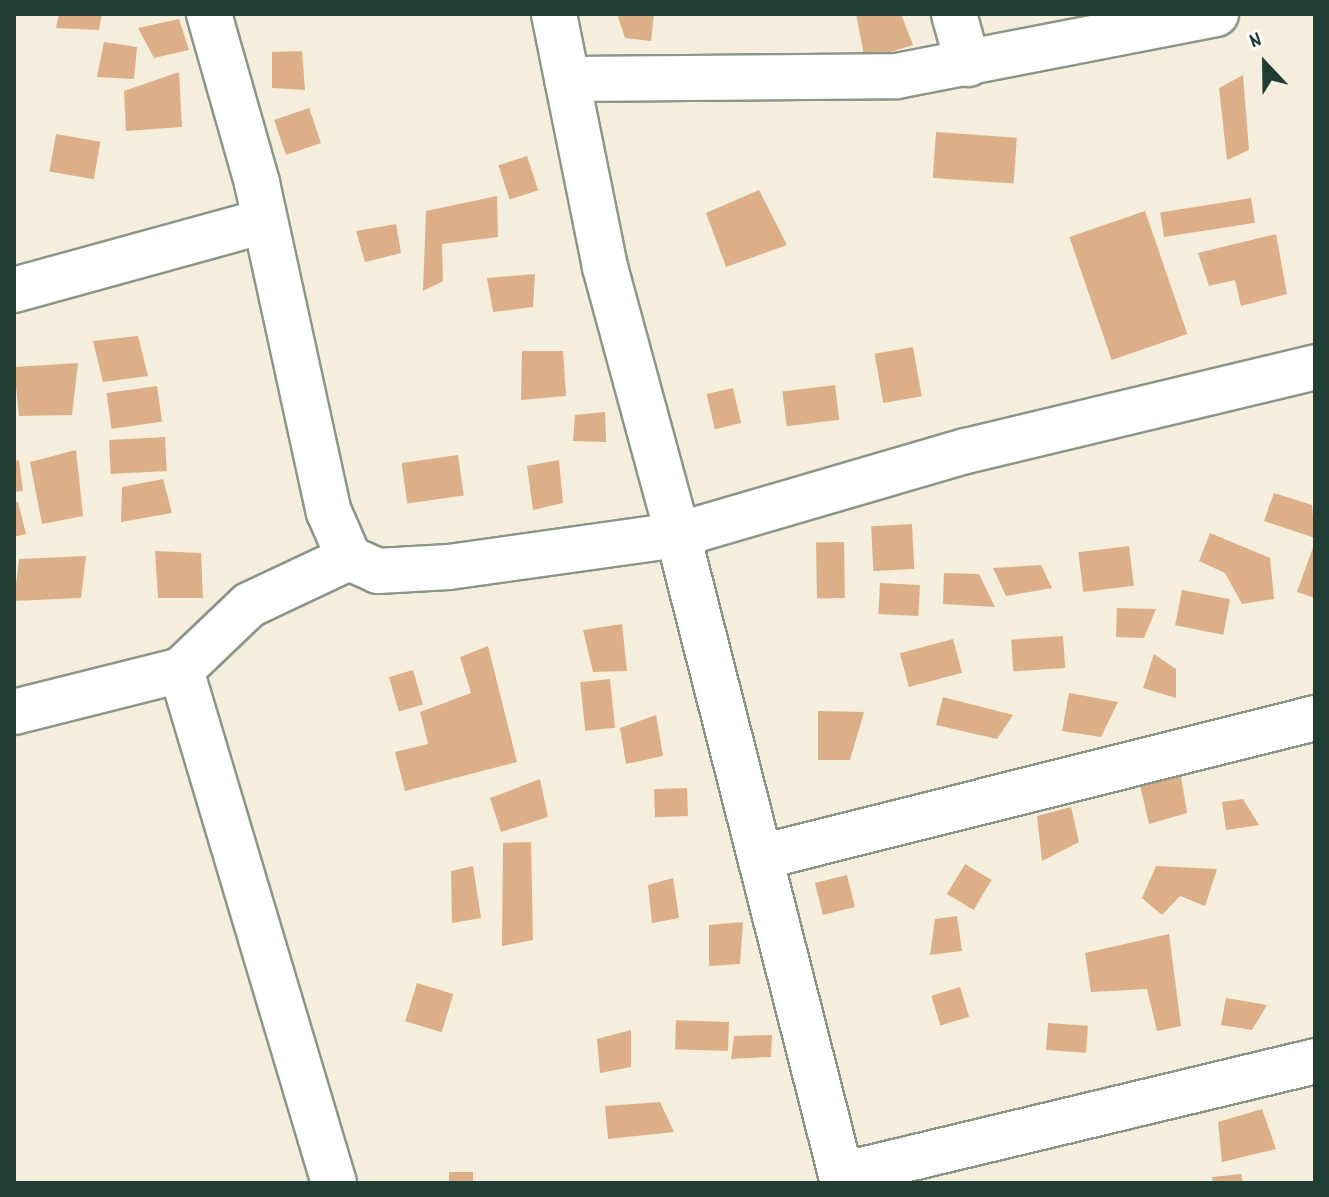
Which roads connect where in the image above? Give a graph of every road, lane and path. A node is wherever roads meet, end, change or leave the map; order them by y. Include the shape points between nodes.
1 (209, 14) edge
2 (554, 14) edge
3 (954, 14) edge
4 (1216, 14) edge
5 (968, 64) junction
6 (567, 79) junction
7 (265, 221) junction
8 (14, 290) edge
9 (1315, 367) edge
10 (678, 535) junction
11 (349, 558) junction
12 (181, 670) junction
13 (14, 712) edge
14 (1315, 718) edge
15 (761, 857) junction
16 (1315, 1061) edge
17 (842, 1179) edge
18 (334, 1183) edge

1 - 7 street
2 - 6 street
3 - 5 street
4 - 5 street
5 - 6 street via 897,76
6 - 10 street via 605,267
7 - 8 street
7 - 11 street via 329,512
9 - 10 street via 966,451
10 - 11 street via 434,568 378,571
10 - 15 street
11 - 12 street via 249,605
12 - 13 street
12 - 18 street
14 - 15 street
15 - 17 street
16 - 17 street

